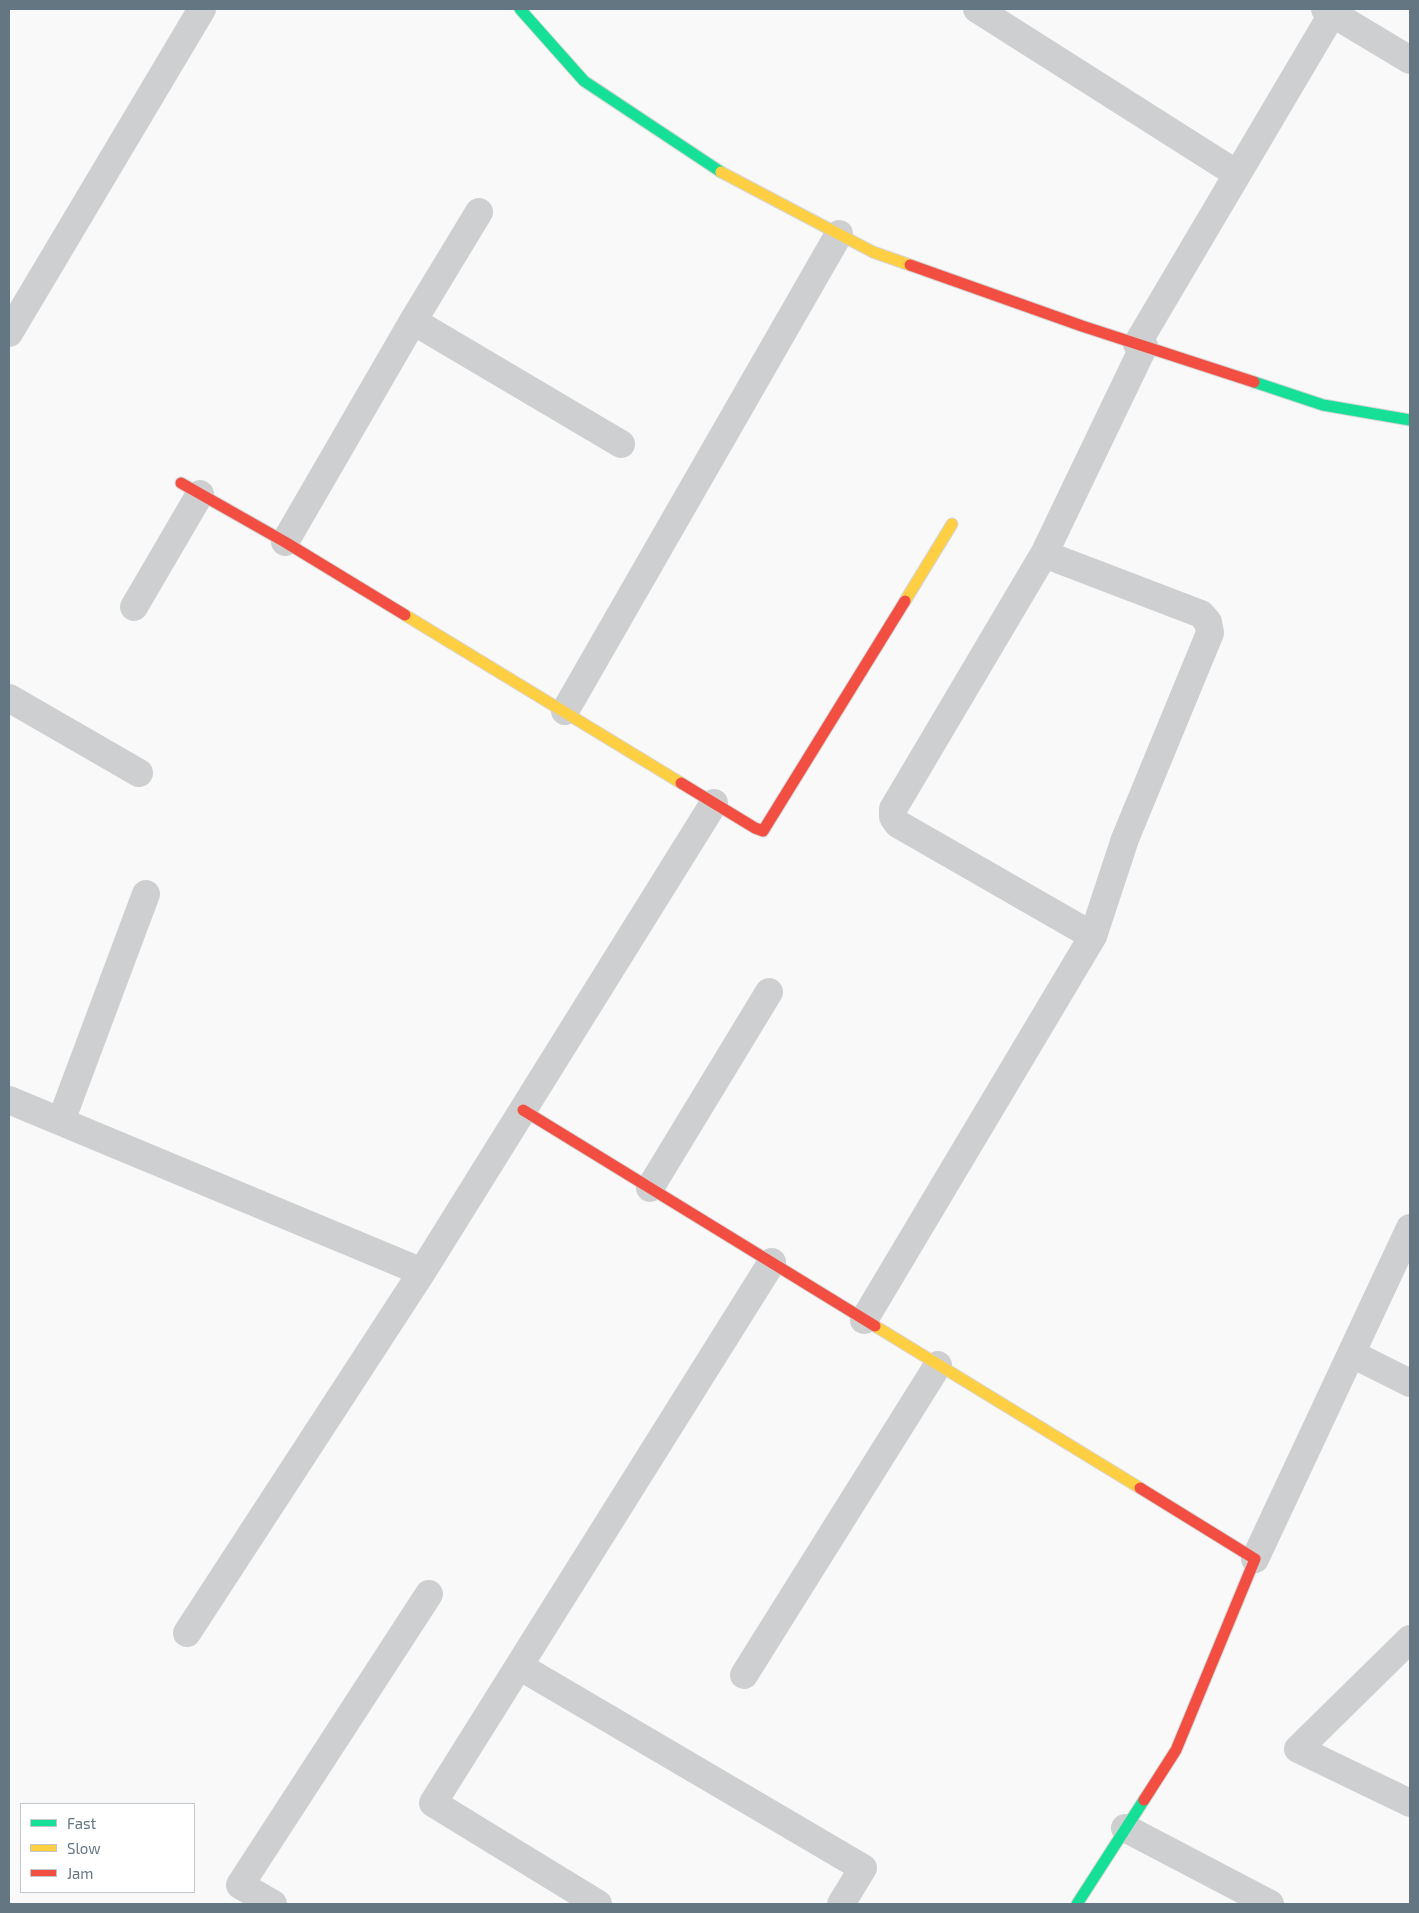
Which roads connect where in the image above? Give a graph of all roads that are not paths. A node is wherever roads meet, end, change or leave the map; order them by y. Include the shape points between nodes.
1 (202, 9) edge
2 (520, 9) edge
3 (977, 9) edge
4 (1331, 10) edge
5 (1410, 60) edge
6 (1237, 174) junction
7 (479, 212) dead end
8 (839, 234) junction
9 (413, 321) junction
10 (9, 332) edge
11 (1140, 345) junction
12 (1410, 420) edge
13 (621, 444) dead end
14 (191, 488) joint
15 (952, 524) dead end
16 (285, 542) junction
17 (1044, 554) junction
18 (134, 607) dead end
19 (9, 698) edge
20 (565, 711) junction
21 (139, 773) dead end
22 (714, 802) junction
23 (146, 894) dead end
24 (1093, 936) junction
25 (769, 992) dead end
26 (9, 1104) edge
27 (523, 1110) junction
28 (61, 1121) junction
29 (650, 1188) junction
30 (1410, 1228) edge
31 (772, 1262) junction
32 (422, 1272) junction
33 (864, 1320) junction
34 (1352, 1354) junction
35 (938, 1365) junction
36 (1410, 1383) edge
37 (1255, 1559) junction
38 (429, 1594) dead end
39 (187, 1633) dead end
40 (1410, 1638) edge
41 (519, 1666) junction
42 (744, 1675) dead end
43 (1410, 1803) edge
44 (1126, 1828) junction
45 (273, 1904) edge
46 (598, 1904) edge
47 (841, 1904) edge
48 (1077, 1904) edge
49 (1270, 1904) edge

1 - 10 street
2 - 8 street via 584,81 711,167
3 - 6 street
4 - 5 street
4 - 6 street
6 - 11 street
7 - 9 street
8 - 11 street via 874,252
8 - 20 street
9 - 13 street
9 - 16 street
11 - 12 street via 1323,405
11 - 17 street
14 - 16 street
14 - 18 street
15 - 22 street via 768,825 763,830 755,828
16 - 20 street
17 - 24 street via 1201,614 1208,622 1210,633 1125,839
17 - 24 street via 893,809 893,817 898,824
19 - 21 street
20 - 22 street
22 - 27 street
23 - 28 street
24 - 33 street
25 - 29 street
26 - 28 street
27 - 29 street
27 - 32 street
28 - 32 street
29 - 31 street
30 - 34 street
31 - 33 street
31 - 41 street
32 - 39 street
33 - 35 street
34 - 36 street
34 - 37 street
35 - 37 street
35 - 42 street
37 - 44 street via 1176,1750
38 - 45 street via 240,1885
40 - 43 street via 1298,1749
41 - 46 street via 433,1803
41 - 47 street via 863,1868
44 - 48 street
44 - 49 street

